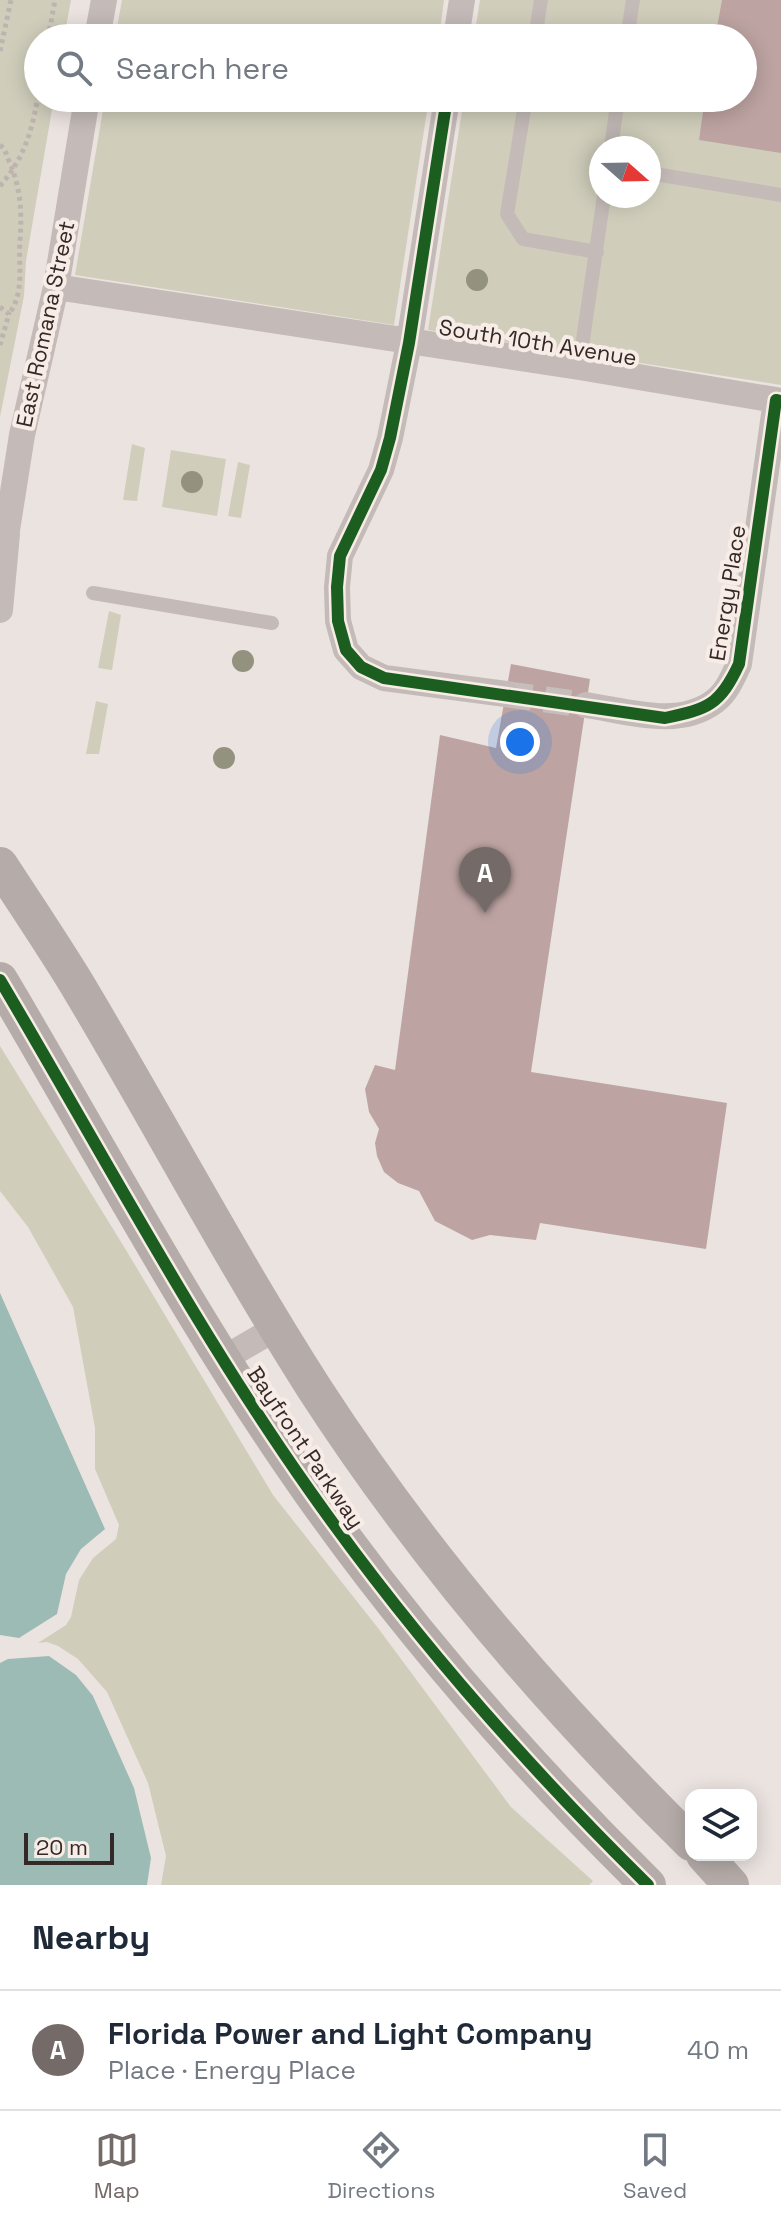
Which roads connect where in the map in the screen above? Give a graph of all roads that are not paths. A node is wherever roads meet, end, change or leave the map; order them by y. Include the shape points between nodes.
1 (104, 0) edge
2 (462, 0) edge
3 (541, 0) edge
4 (633, 0) edge
5 (100, 24) edge
6 (458, 24) edge
7 (537, 24) edge
8 (629, 24) edge
9 (85, 112) edge
10 (445, 112) edge
11 (524, 112) edge
12 (616, 112) edge
13 (613, 136) edge
14 (661, 175) edge
15 (781, 195) edge
16 (602, 208) edge
17 (597, 252) junction
18 (56, 287) junction
19 (409, 343) junction
20 (579, 367) junction
21 (779, 401) edge
22 (4, 540) edge
23 (93, 593) dead end
24 (0, 610) edge
25 (272, 623) dead end
26 (506, 694) tunnel mouth
27 (586, 705) tunnel mouth
28 (0, 865) edge
29 (0, 980) edge
30 (276, 1328) junction
31 (223, 1359) junction
32 (685, 1837) edge
33 (709, 1861) edge
34 (648, 1885) edge
35 (731, 1885) edge

1 - 5 street
2 - 6 street
3 - 7 lane
4 - 8 lane
9 - 18 street, East Romana Street
10 - 19 street
11 - 17 lane via 507,214 523,239
12 - 13 lane
14 - 15 lane
16 - 17 lane
17 - 20 lane
18 - 19 street, South 10th Avenue
18 - 22 street, East Romana Street
19 - 20 street, South 10th Avenue
19 - 26 street via 381,470 340,556 338,621 346,650 361,667 384,678
20 - 21 street, South 10th Avenue
21 - 27 street, Energy Place via 739,664 729,686 697,711 665,718
22 - 24 street, East Romana Street
23 - 25 lane
28 - 30 main road, Bayfront Parkway via 75,981
29 - 31 main road, Bayfront Parkway
30 - 31 street
30 - 32 main road, Bayfront Parkway via 383,1488 465,1595 571,1718
31 - 34 main road, Bayfront Parkway via 309,1490 407,1621 546,1782
33 - 35 main road

